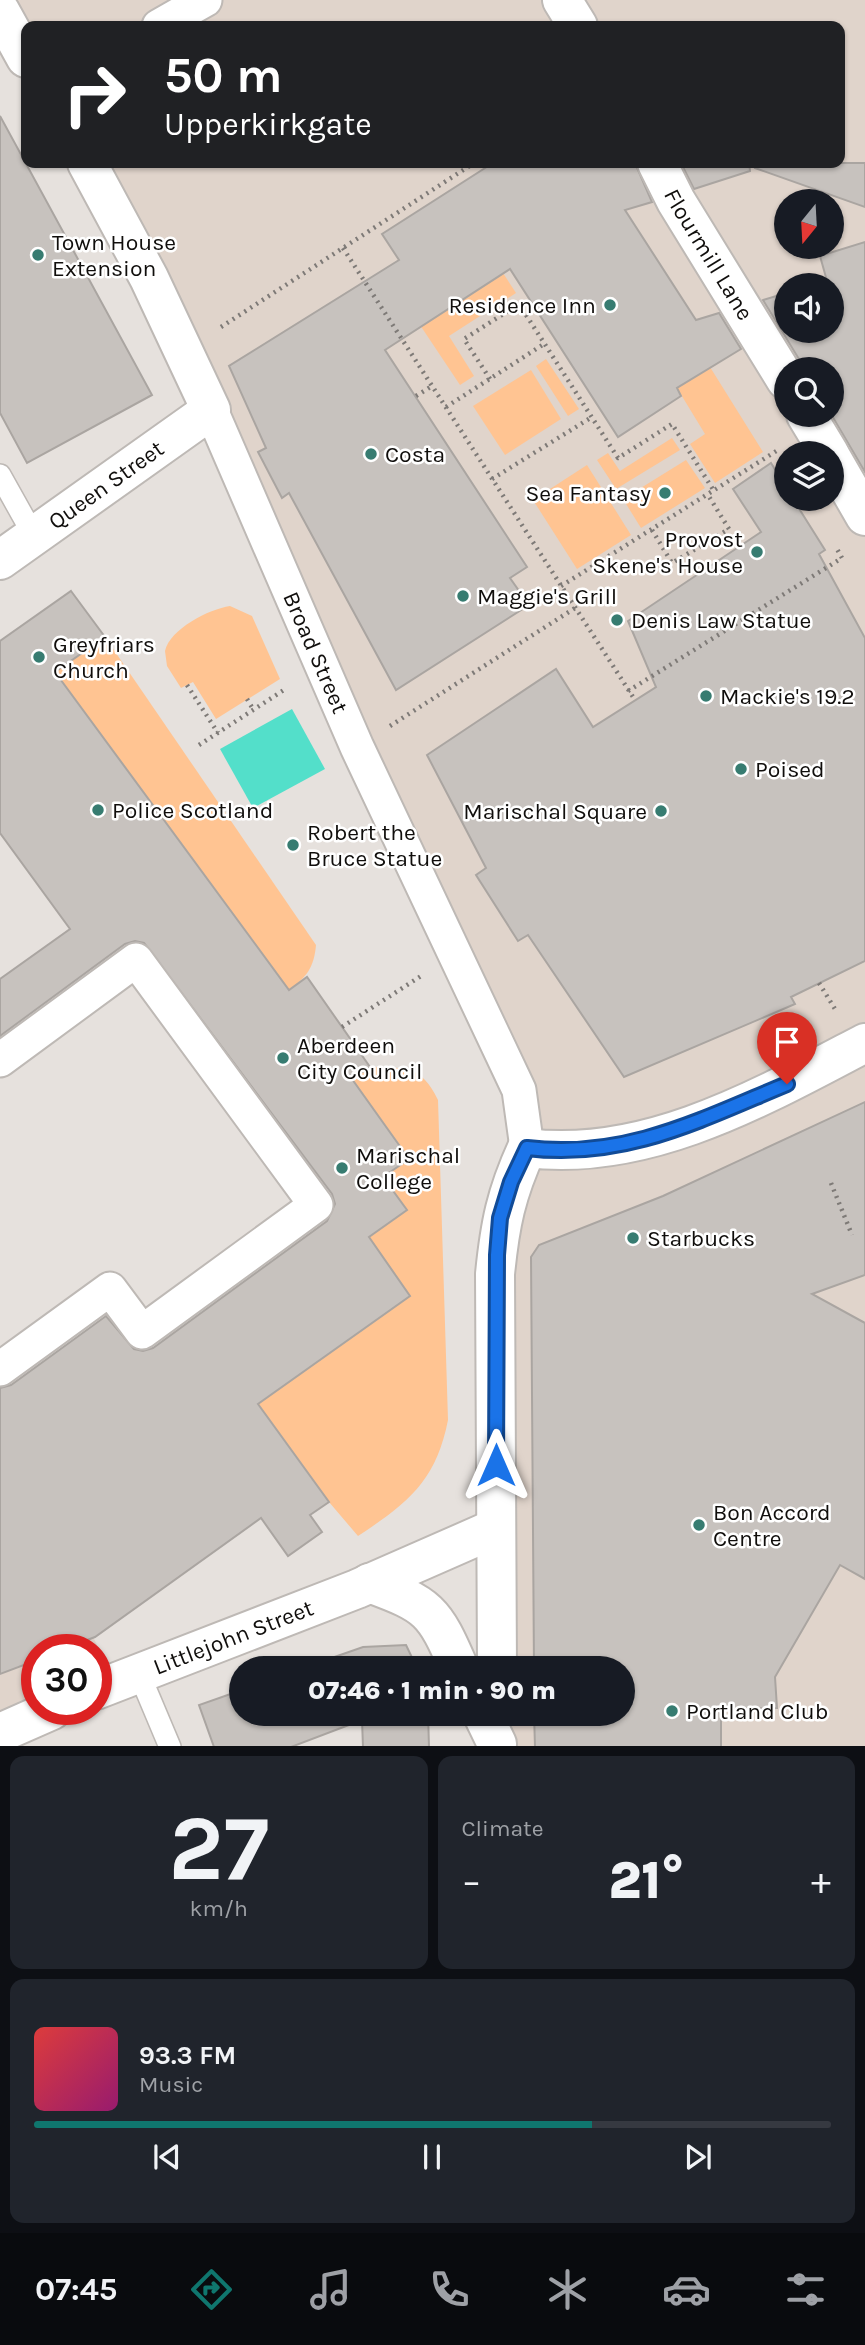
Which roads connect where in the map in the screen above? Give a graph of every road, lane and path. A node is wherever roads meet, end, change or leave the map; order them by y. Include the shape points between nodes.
1 (205, 0) edge
2 (562, 0) edge
3 (0, 11) edge
4 (168, 21) edge
5 (575, 21) edge
6 (21, 49) edge
7 (90, 168) edge
8 (466, 168) edge
9 (660, 168) edge
10 (343, 248) junction
11 (544, 344) junction
12 (185, 351) junction
13 (774, 360) edge
14 (490, 379) junction
15 (432, 386) junction
16 (416, 396) dead end
17 (446, 407) junction
18 (211, 410) junction
19 (592, 417) junction
20 (767, 457) dead end
21 (0, 475) edge
22 (492, 479) junction
23 (844, 479) edge
24 (714, 491) junction
25 (708, 495) junction
26 (865, 516) edge
27 (652, 530) junction
28 (34, 536) junction
29 (842, 558) dead end
30 (0, 561) edge
31 (561, 586) junction
32 (575, 608) junction
33 (324, 665) junction
34 (187, 685) dead end
35 (628, 691) junction
36 (247, 699) dead end
37 (635, 700) dead end
38 (253, 709) junction
39 (218, 733) junction
40 (200, 745) dead end
41 (357, 747) junction
42 (454, 953) junction
43 (342, 1027) dead end
44 (865, 1043) edge
45 (0, 1060) edge
46 (527, 1148) junction
47 (831, 1183) dead end
48 (852, 1235) dead end
49 (0, 1369) edge
50 (496, 1528) junction
51 (369, 1583) junction
52 (454, 1656) edge
53 (496, 1656) edge
54 (138, 1671) junction
55 (112, 1683) edge
56 (21, 1724) edge
57 (0, 1733) edge
58 (170, 1746) edge

1 - 4 street
2 - 5 street
3 - 6 street
7 - 12 street, Broad Street
8 - 10 path
9 - 13 street, Flourmill Lane
10 - 12 path
10 - 15 path
11 - 14 path
11 - 14 path via 519,304 464,339
11 - 19 path
12 - 18 street, Broad Street
14 - 17 path
15 - 16 path
15 - 17 path
17 - 22 path
18 - 28 street, Queen Street
18 - 33 street, Broad Street
19 - 22 path
19 - 24 path via 618,458 671,424
20 - 24 path
21 - 28 lane
22 - 31 path
23 - 26 street
24 - 25 path
25 - 27 path
25 - 27 path via 729,529 672,564
27 - 31 path
28 - 30 street, Queen Street
29 - 35 path
31 - 32 path
32 - 35 path
32 - 41 path
33 - 38 path
33 - 41 street, Broad Street
34 - 39 path
35 - 37 path
36 - 38 path
38 - 39 path
39 - 40 path
41 - 42 street, Broad Street
42 - 43 path
42 - 46 street, Broad Street via 519,1090
44 - 46 street via 787,1084 662,1135 598,1150
45 - 49 street via 136,960 316,1205 142,1332 110,1289
46 - 50 street via 500,1218 495,1274
47 - 48 path
50 - 51 street, Littlejohn Street
50 - 53 street
51 - 52 street via 431,1612
51 - 54 street, Littlejohn Street
54 - 55 street, Littlejohn Street
54 - 58 lane
56 - 57 street

